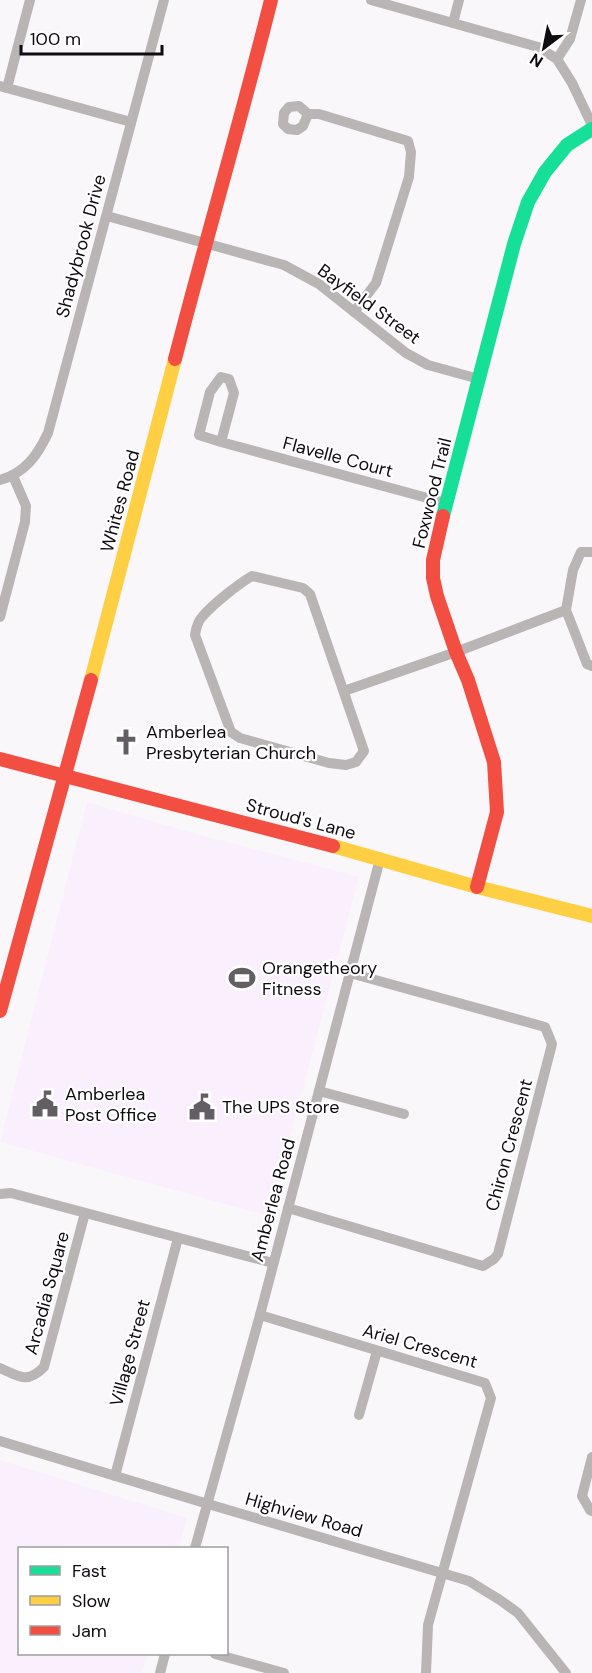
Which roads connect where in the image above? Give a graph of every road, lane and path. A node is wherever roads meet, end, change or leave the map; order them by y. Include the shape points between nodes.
1 (30, 0) edge
2 (164, 0) edge
3 (272, 0) edge
4 (371, 0) edge
5 (459, 0) edge
6 (581, 0) edge
7 (453, 23) junction
8 (557, 59) junction
9 (3, 87) edge
10 (308, 114) dead end
11 (131, 122) junction
12 (592, 127) edge
13 (106, 216) junction
14 (206, 243) junction
15 (354, 312) junction
16 (479, 379) junction
17 (221, 442) junction
18 (13, 476) junction
19 (0, 480) edge
20 (446, 503) junction
21 (592, 552) edge
22 (566, 610) junction
23 (0, 617) edge
24 (456, 652) junction
25 (592, 666) edge
26 (344, 691) junction
27 (0, 759) edge
28 (63, 777) junction
29 (380, 860) junction
30 (477, 887) junction
31 (592, 916) edge
32 (350, 973) junction
33 (0, 1011) edge
34 (319, 1091) junction
35 (404, 1114) dead end
36 (0, 1194) edge
37 (288, 1208) junction
38 (85, 1214) junction
39 (178, 1238) junction
40 (273, 1263) junction
41 (260, 1316) junction
42 (376, 1351) junction
43 (0, 1368) edge
44 (359, 1415) dead end
45 (0, 1441) edge
46 (592, 1457) edge
47 (115, 1476) junction
48 (208, 1504) junction
49 (592, 1511) edge
50 (195, 1547) edge
51 (443, 1573) junction
52 (164, 1655) edge
53 (222, 1655) edge
54 (160, 1673) edge
55 (284, 1673) edge
56 (426, 1673) edge
57 (566, 1673) edge

1 - 9 street
2 - 11 street, Shadybrook Drive
3 - 14 street, Whites Road
4 - 7 street
5 - 7 street
6 - 8 street via 570,39
7 - 8 street via 538,47
8 - 12 street
9 - 11 street
10 - 15 street via 408,141 411,152 409,177 376,283
11 - 13 street, Shadybrook Drive
12 - 16 street, Foxwood Trail via 567,145 544,172 528,202
13 - 14 street, Bayfield Street
13 - 18 street, Shadybrook Drive via 48,434 31,461
14 - 15 street, Bayfield Street via 284,265 319,284
14 - 28 street, Whites Road
15 - 16 street, Bayfield Street via 406,353 428,365
16 - 20 street, Foxwood Trail
17 - 17 street, Flavelle Court via 234,393 229,379 221,377 210,392 199,435
17 - 20 street, Flavelle Court
18 - 19 street, Shadybrook Drive
18 - 23 street via 26,506 25,522
20 - 24 street, Foxwood Trail via 433,560 433,578
21 - 22 street via 580,552
22 - 24 street
22 - 25 street via 587,664
24 - 26 street
24 - 30 street, Foxwood Trail via 494,762 497,812
26 - 26 street via 310,594 303,588 252,576 239,583 196,626 195,635 231,732 240,738 329,764 356,762 364,751
27 - 28 street, Stroud's Lane
28 - 29 street, Stroud's Lane
28 - 33 street, Whites Road
29 - 30 street, Stroud's Lane
29 - 32 street, Amberlea Road
30 - 31 street, Stroud's Lane
32 - 34 street, Amberlea Road
32 - 37 street, Chiron Crescent via 545,1027 552,1044 498,1254 483,1266
34 - 35 street
34 - 37 street, Amberlea Road
36 - 38 street, Arcadia Square via 11,1193
37 - 40 street, Amberlea Road
38 - 39 street, Arcadia Square
38 - 43 street, Arcadia Square via 45,1367 34,1377 20,1377
39 - 40 street, Arcadia Square
39 - 47 street, Village Street
40 - 41 street, Amberlea Road
41 - 42 street, Ariel Crescent
41 - 48 street, Amberlea Road
42 - 44 street
42 - 51 street, Ariel Crescent via 484,1383 491,1398
45 - 47 street, Highview Road
46 - 49 street via 582,1496
47 - 48 street, Highview Road
48 - 50 street, Amberlea Road
48 - 51 street, Highview Road
51 - 56 street, Ariel Crescent via 428,1625
51 - 57 street, Highview Road via 469,1581 518,1613
52 - 54 street
53 - 55 street

